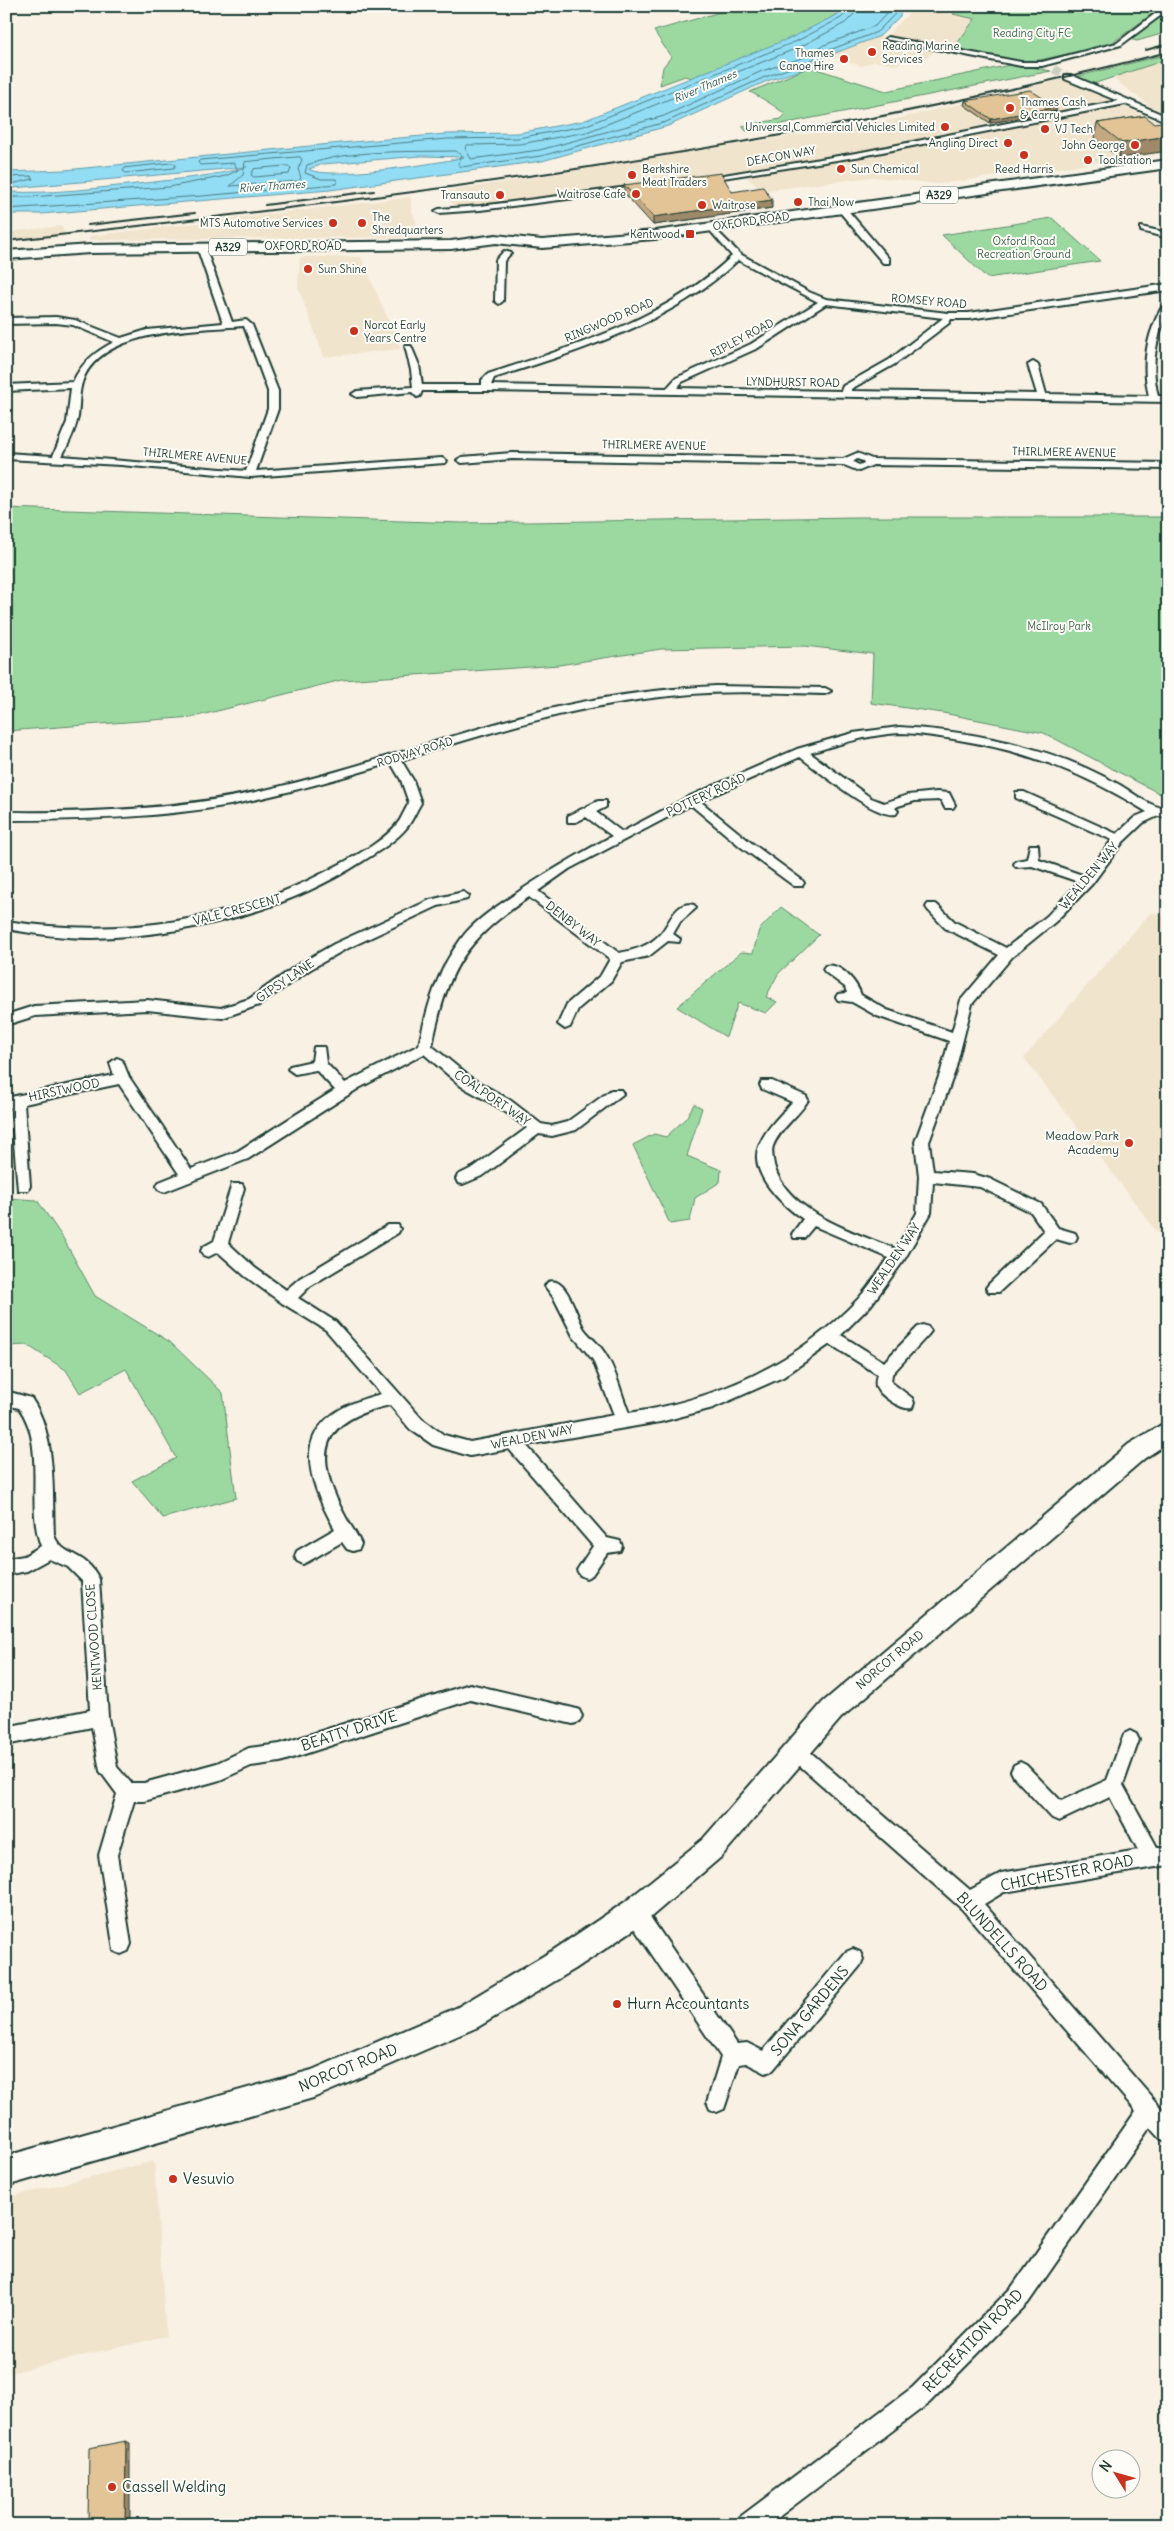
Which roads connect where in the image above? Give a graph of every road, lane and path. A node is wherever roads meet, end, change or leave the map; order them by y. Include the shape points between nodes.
1 (1168, 6) edge
2 (888, 39) dead end
3 (1042, 64) junction
4 (1054, 69) tunnel mouth
5 (1068, 77) tunnel mouth
6 (1125, 102) junction
7 (1168, 120) edge
8 (1168, 164) edge
9 (694, 180) edge
10 (658, 185) edge
11 (842, 209) junction
12 (438, 211) dead end
13 (710, 227) junction
14 (1144, 229) dead end
15 (1168, 236) edge
16 (202, 247) junction
17 (500, 250) junction
18 (6, 255) edge
19 (737, 256) junction
20 (886, 261) dead end
21 (1168, 287) edge
22 (499, 301) dead end
23 (824, 301) junction
24 (1168, 304) edge
25 (948, 316) junction
26 (6, 320) edge
27 (228, 324) junction
28 (120, 341) junction
29 (408, 348) dead end
30 (1033, 365) dead end
31 (76, 385) junction
32 (6, 388) edge
33 (486, 388) junction
34 (417, 391) junction
35 (672, 391) junction
36 (357, 394) dead end
37 (846, 394) junction
38 (1042, 397) junction
39 (1154, 399) junction
40 (1168, 399) edge
41 (6, 456) edge
42 (56, 459) junction
43 (1168, 466) edge
44 (250, 474) junction
45 (825, 692) dead end
46 (801, 752) junction
47 (394, 759) junction
48 (1020, 795) dead end
49 (692, 800) junction
50 (602, 804) dead end
51 (949, 806) dead end
52 (588, 812) junction
53 (1162, 813) edge
54 (6, 816) edge
55 (572, 819) dead end
56 (621, 836) junction
57 (1119, 840) junction
58 (1034, 848) dead end
59 (1033, 862) junction
60 (1020, 864) dead end
61 (1088, 880) junction
62 (798, 883) dead end
63 (529, 890) junction
64 (463, 896) dead end
65 (932, 907) dead end
66 (690, 908) dead end
67 (6, 925) edge
68 (1007, 954) junction
69 (617, 958) junction
70 (830, 969) dead end
71 (6, 1020) edge
72 (565, 1024) dead end
73 (956, 1038) junction
74 (425, 1048) junction
75 (117, 1063) dead end
76 (295, 1070) dead end
77 (122, 1078) junction
78 (767, 1085) dead end
79 (343, 1090) junction
80 (616, 1094) dead end
81 (12, 1102) edge
82 (537, 1128) junction
83 (187, 1175) junction
84 (926, 1176) junction
85 (463, 1179) dead end
86 (23, 1186) dead end
87 (164, 1186) dead end
88 (237, 1188) dead end
89 (812, 1218) junction
90 (393, 1230) dead end
91 (1053, 1232) junction
92 (799, 1234) dead end
93 (1070, 1237) dead end
94 (899, 1256) junction
95 (553, 1286) dead end
96 (994, 1288) dead end
97 (287, 1300) junction
98 (923, 1331) dead end
99 (830, 1336) junction
100 (885, 1371) junction
101 (6, 1398) edge
102 (394, 1398) junction
103 (906, 1403) dead end
104 (624, 1420) junction
105 (1168, 1431) edge
106 (511, 1440) junction
107 (50, 1550) junction
108 (303, 1556) dead end
109 (6, 1567) edge
110 (586, 1570) dead end
111 (573, 1716) dead end
112 (99, 1717) junction
113 (6, 1736) edge
114 (1130, 1740) dead end
115 (796, 1751) junction
116 (1020, 1771) dead end
117 (1114, 1786) junction
118 (127, 1792) junction
119 (1160, 1856) edge
120 (969, 1902) junction
121 (635, 1912) junction
122 (121, 1944) dead end
123 (853, 1959) dead end
124 (732, 2055) junction
125 (716, 2102) dead end
126 (1149, 2110) junction
127 (1168, 2132) edge
128 (6, 2171) edge
129 (748, 2525) edge

1 - 3 street via 1119,44
2 - 3 street via 1021,64
3 - 4 street
5 - 6 street
6 - 7 street
6 - 9 street, DEACON WAY via 801,164
8 - 11 main road, OXFORD ROAD / A329
10 - 12 street
11 - 13 main road, OXFORD ROAD / A329
11 - 20 street
13 - 17 main road, OXFORD ROAD / A329
13 - 19 street, ROMSEY ROAD
14 - 15 street
16 - 17 main road, OXFORD ROAD / A329 via 451,245
16 - 18 main road, OXFORD ROAD / A329 via 90,249
16 - 27 street
17 - 22 street
19 - 23 street, ROMSEY ROAD
19 - 33 street, RINGWOOD ROAD via 696,291 657,313 593,342 490,376
21 - 25 street, ROMSEY ROAD via 969,316
23 - 25 street, ROMSEY ROAD
23 - 35 street, RIPLEY ROAD via 752,349 679,380 672,386
24 - 39 street via 1150,348 1149,381
25 - 37 street via 946,321 892,362 846,388
26 - 28 street via 75,323
27 - 28 street via 147,333
27 - 44 street via 248,325 273,391 273,408
28 - 31 street via 87,366
29 - 34 street via 417,367
30 - 38 street
31 - 32 street
31 - 42 street via 70,433
33 - 34 street, LYNDHURST ROAD
33 - 35 street, LYNDHURST ROAD
34 - 36 street, LYNDHURST ROAD
35 - 37 street, LYNDHURST ROAD
37 - 38 street, LYNDHURST ROAD
38 - 39 street, LYNDHURST ROAD
39 - 40 street, LYNDHURST ROAD
41 - 42 street, THIRLMERE AVENUE
42 - 44 street, THIRLMERE AVENUE
43 - 44 street, THIRLMERE AVENUE via 869,462 857,456 847,462 512,456 456,464 456,456 450,456 442,461
45 - 47 street, RODWAY ROAD via 716,689 653,694 579,706
46 - 49 street, POTTERY ROAD
46 - 51 street via 867,801 889,809 909,798 945,796
46 - 53 street, POTTERY ROAD via 853,736 899,730 968,737 1035,754 1080,770
47 - 54 street, RODWAY ROAD via 299,786 197,807 78,817
47 - 67 street, VALE CRESCENT via 407,780 415,803 403,824 368,853 323,881 270,903 169,928 54,932
48 - 57 street via 1029,804
49 - 56 street, POTTERY ROAD
49 - 62 street
50 - 52 street
52 - 55 street
52 - 56 street
53 - 57 street, WEALDEN WAY via 1139,820
56 - 63 street, POTTERY ROAD
57 - 61 street, WEALDEN WAY
58 - 59 street
59 - 60 street
59 - 61 street
61 - 68 street, WEALDEN WAY via 1051,919
63 - 69 street, DENBY WAY
63 - 74 street, POTTERY ROAD via 495,914 466,942 448,970 434,1003
64 - 71 street, GIPSY LANE via 434,903 339,947 254,1002 222,1013 147,1005 34,1011
65 - 68 street via 950,925
66 - 69 street via 675,919 671,938 644,953
68 - 73 street, WEALDEN WAY via 966,1003
69 - 72 street via 606,978 572,1007
70 - 73 street via 851,985 849,998
73 - 84 street, WEALDEN WAY via 948,1071 922,1142
74 - 79 street via 392,1062
74 - 82 street, COALPORT WAY via 466,1082 505,1104
75 - 77 street
76 - 79 street via 319,1057
77 - 81 street, HIRSTWOOD
77 - 83 street
78 - 89 street via 801,1100 765,1148 766,1171 779,1193
79 - 83 street via 240,1156
80 - 82 street, COALPORT WAY via 601,1114 552,1131
81 - 86 street
82 - 85 street, COALPORT WAY via 479,1172
83 - 87 street
84 - 91 street via 973,1179 985,1183 1036,1208
84 - 94 street, WEALDEN WAY via 924,1214
88 - 97 street, WEALDEN WAY via 214,1248
89 - 92 street
89 - 94 street
90 - 97 street via 305,1282
91 - 93 street
91 - 96 street
94 - 99 street, WEALDEN WAY via 866,1300
95 - 104 street via 578,1332 599,1357
97 - 102 street, WEALDEN WAY via 331,1326
98 - 100 street
99 - 100 street
99 - 104 street, WEALDEN WAY via 777,1372 713,1401 660,1415
100 - 103 street via 883,1384
101 - 107 street via 24,1402 33,1414 38,1433
102 - 106 street, WEALDEN WAY via 416,1424 439,1440 470,1449
102 - 108 street via 365,1404 340,1418 323,1434 317,1453 323,1488 349,1538
104 - 106 street, WEALDEN WAY
105 - 115 street, NORCOT ROAD via 1137,1451 832,1710
106 - 110 street via 608,1545
107 - 109 street via 27,1563
107 - 112 street, KENTWOOD CLOSE via 80,1565 90,1579
111 - 118 street, BEATTY DRIVE via 470,1692 280,1753 249,1757 220,1771 144,1792
112 - 113 street
112 - 118 street, KENTWOOD CLOSE via 109,1771
114 - 117 street
115 - 120 street, BLUNDELLS ROAD
115 - 121 street, NORCOT ROAD via 712,1848
116 - 117 street via 1059,1812
117 - 119 street
118 - 122 street via 108,1855
119 - 120 street, CHICHESTER ROAD via 1001,1883
120 - 126 street, BLUNDELLS ROAD
121 - 124 street
121 - 128 street, NORCOT ROAD via 565,1959 468,2017 313,2084
123 - 124 street, SONA GARDENS via 766,2063 747,2053
124 - 125 street
126 - 127 street, BLUNDELLS ROAD
126 - 129 street, RECREATION ROAD via 1020,2296 921,2395

